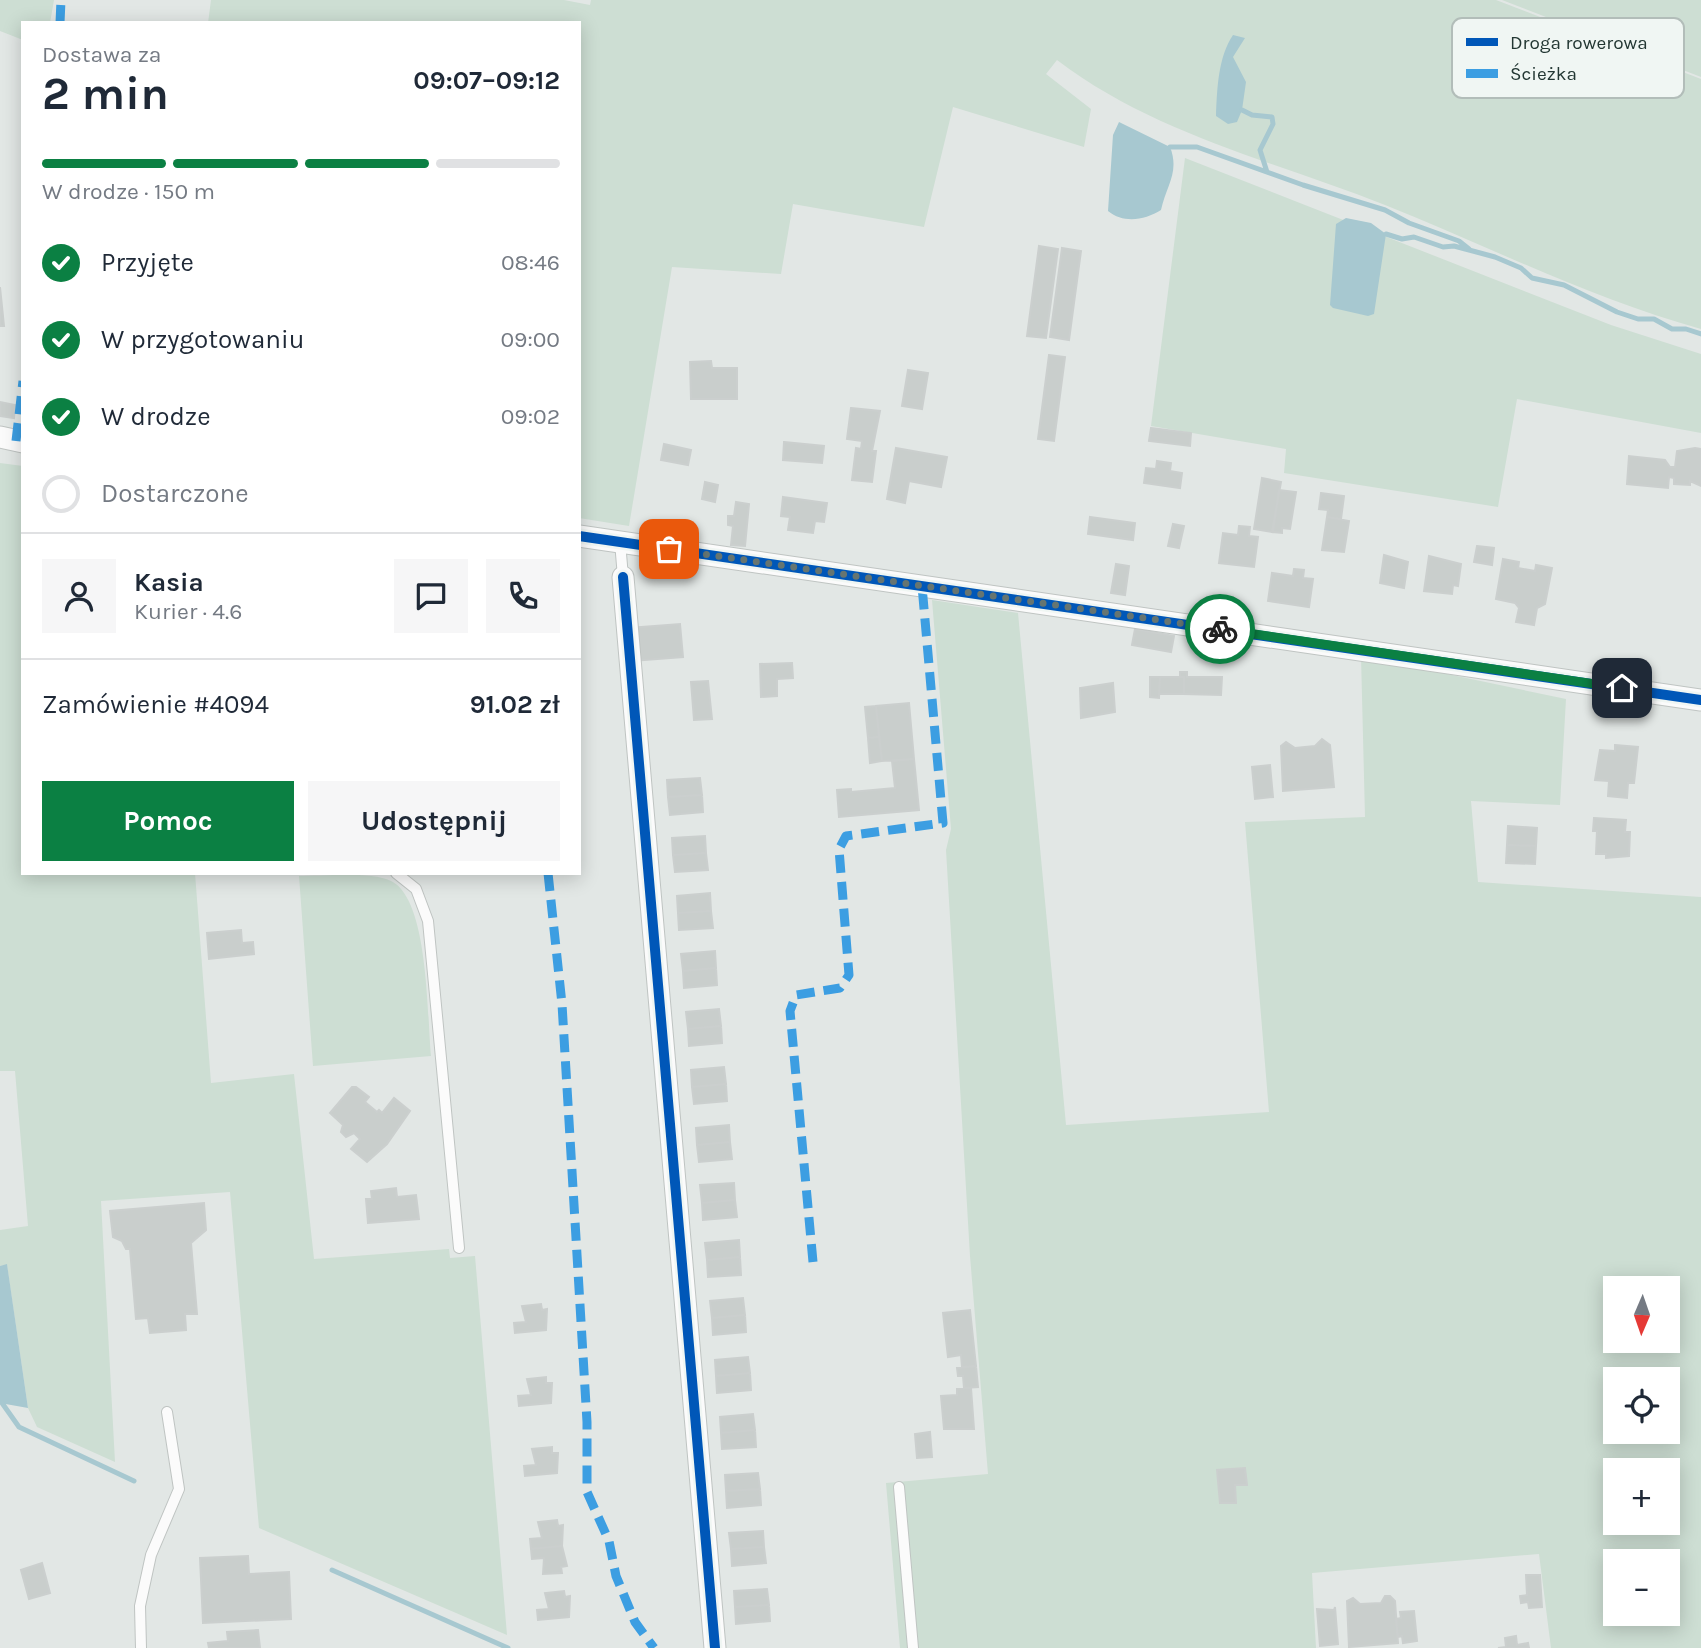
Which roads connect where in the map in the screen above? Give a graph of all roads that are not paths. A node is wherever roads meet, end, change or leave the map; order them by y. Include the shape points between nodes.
1 (0, 437) edge
2 (21, 442) edge
3 (581, 536) edge
4 (620, 542) junction
5 (623, 577) joint
6 (1701, 699) edge
7 (398, 875) edge
8 (459, 1248) dead end
9 (167, 1412) dead end
10 (899, 1487) dead end
11 (141, 1648) edge
12 (715, 1648) edge
13 (913, 1648) edge

1 - 2 street
3 - 4 street
4 - 5 lane
4 - 6 street
5 - 12 street
7 - 8 lane via 416,889 428,921
9 - 11 lane via 178,1489 151,1555 140,1606
10 - 13 lane

